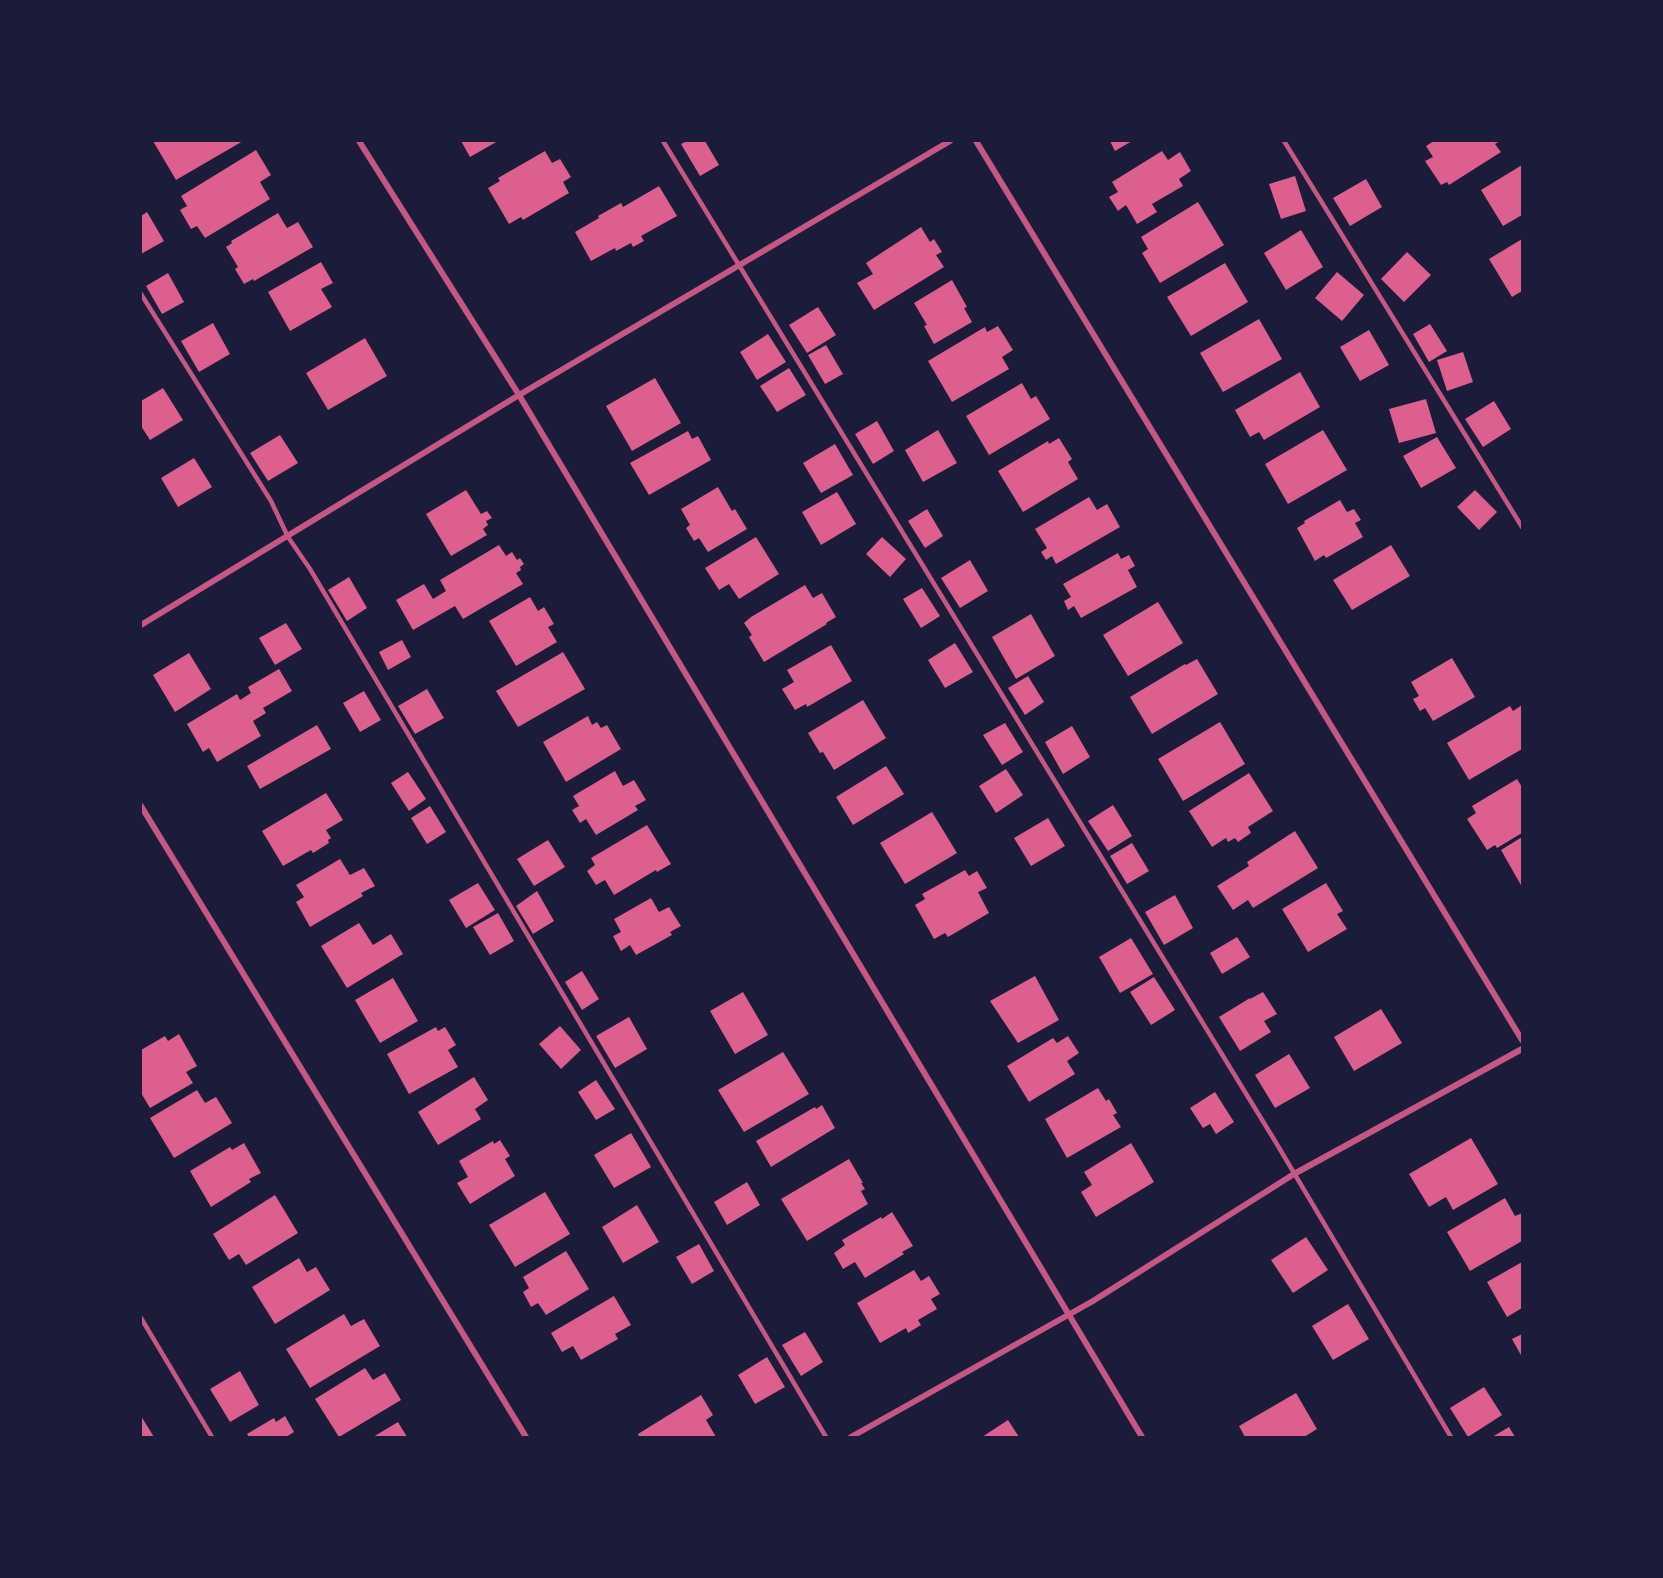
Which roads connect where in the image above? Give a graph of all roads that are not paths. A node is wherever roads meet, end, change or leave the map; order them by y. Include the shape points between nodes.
1 (359, 141) edge
2 (663, 141) edge
3 (950, 141) edge
4 (976, 141) edge
5 (1284, 141) edge
6 (739, 265) junction
7 (141, 294) edge
8 (519, 395) junction
9 (1522, 527) edge
10 (288, 537) junction
11 (141, 625) edge
12 (141, 806) edge
13 (1522, 1040) edge
14 (1522, 1049) edge
15 (1294, 1174) junction
16 (1068, 1314) junction
17 (141, 1318) edge
18 (212, 1437) edge
19 (526, 1437) edge
20 (826, 1437) edge
21 (851, 1437) edge
22 (1142, 1437) edge
23 (1451, 1437) edge

1 - 8 street
2 - 6 lane
3 - 6 street
4 - 13 street
5 - 9 lane
6 - 8 street
6 - 15 lane
7 - 10 lane via 271,501
8 - 10 street
8 - 16 street
10 - 11 street
10 - 20 lane
12 - 19 street
14 - 15 street
15 - 16 street
15 - 23 lane
16 - 21 street
16 - 22 street
17 - 18 lane

